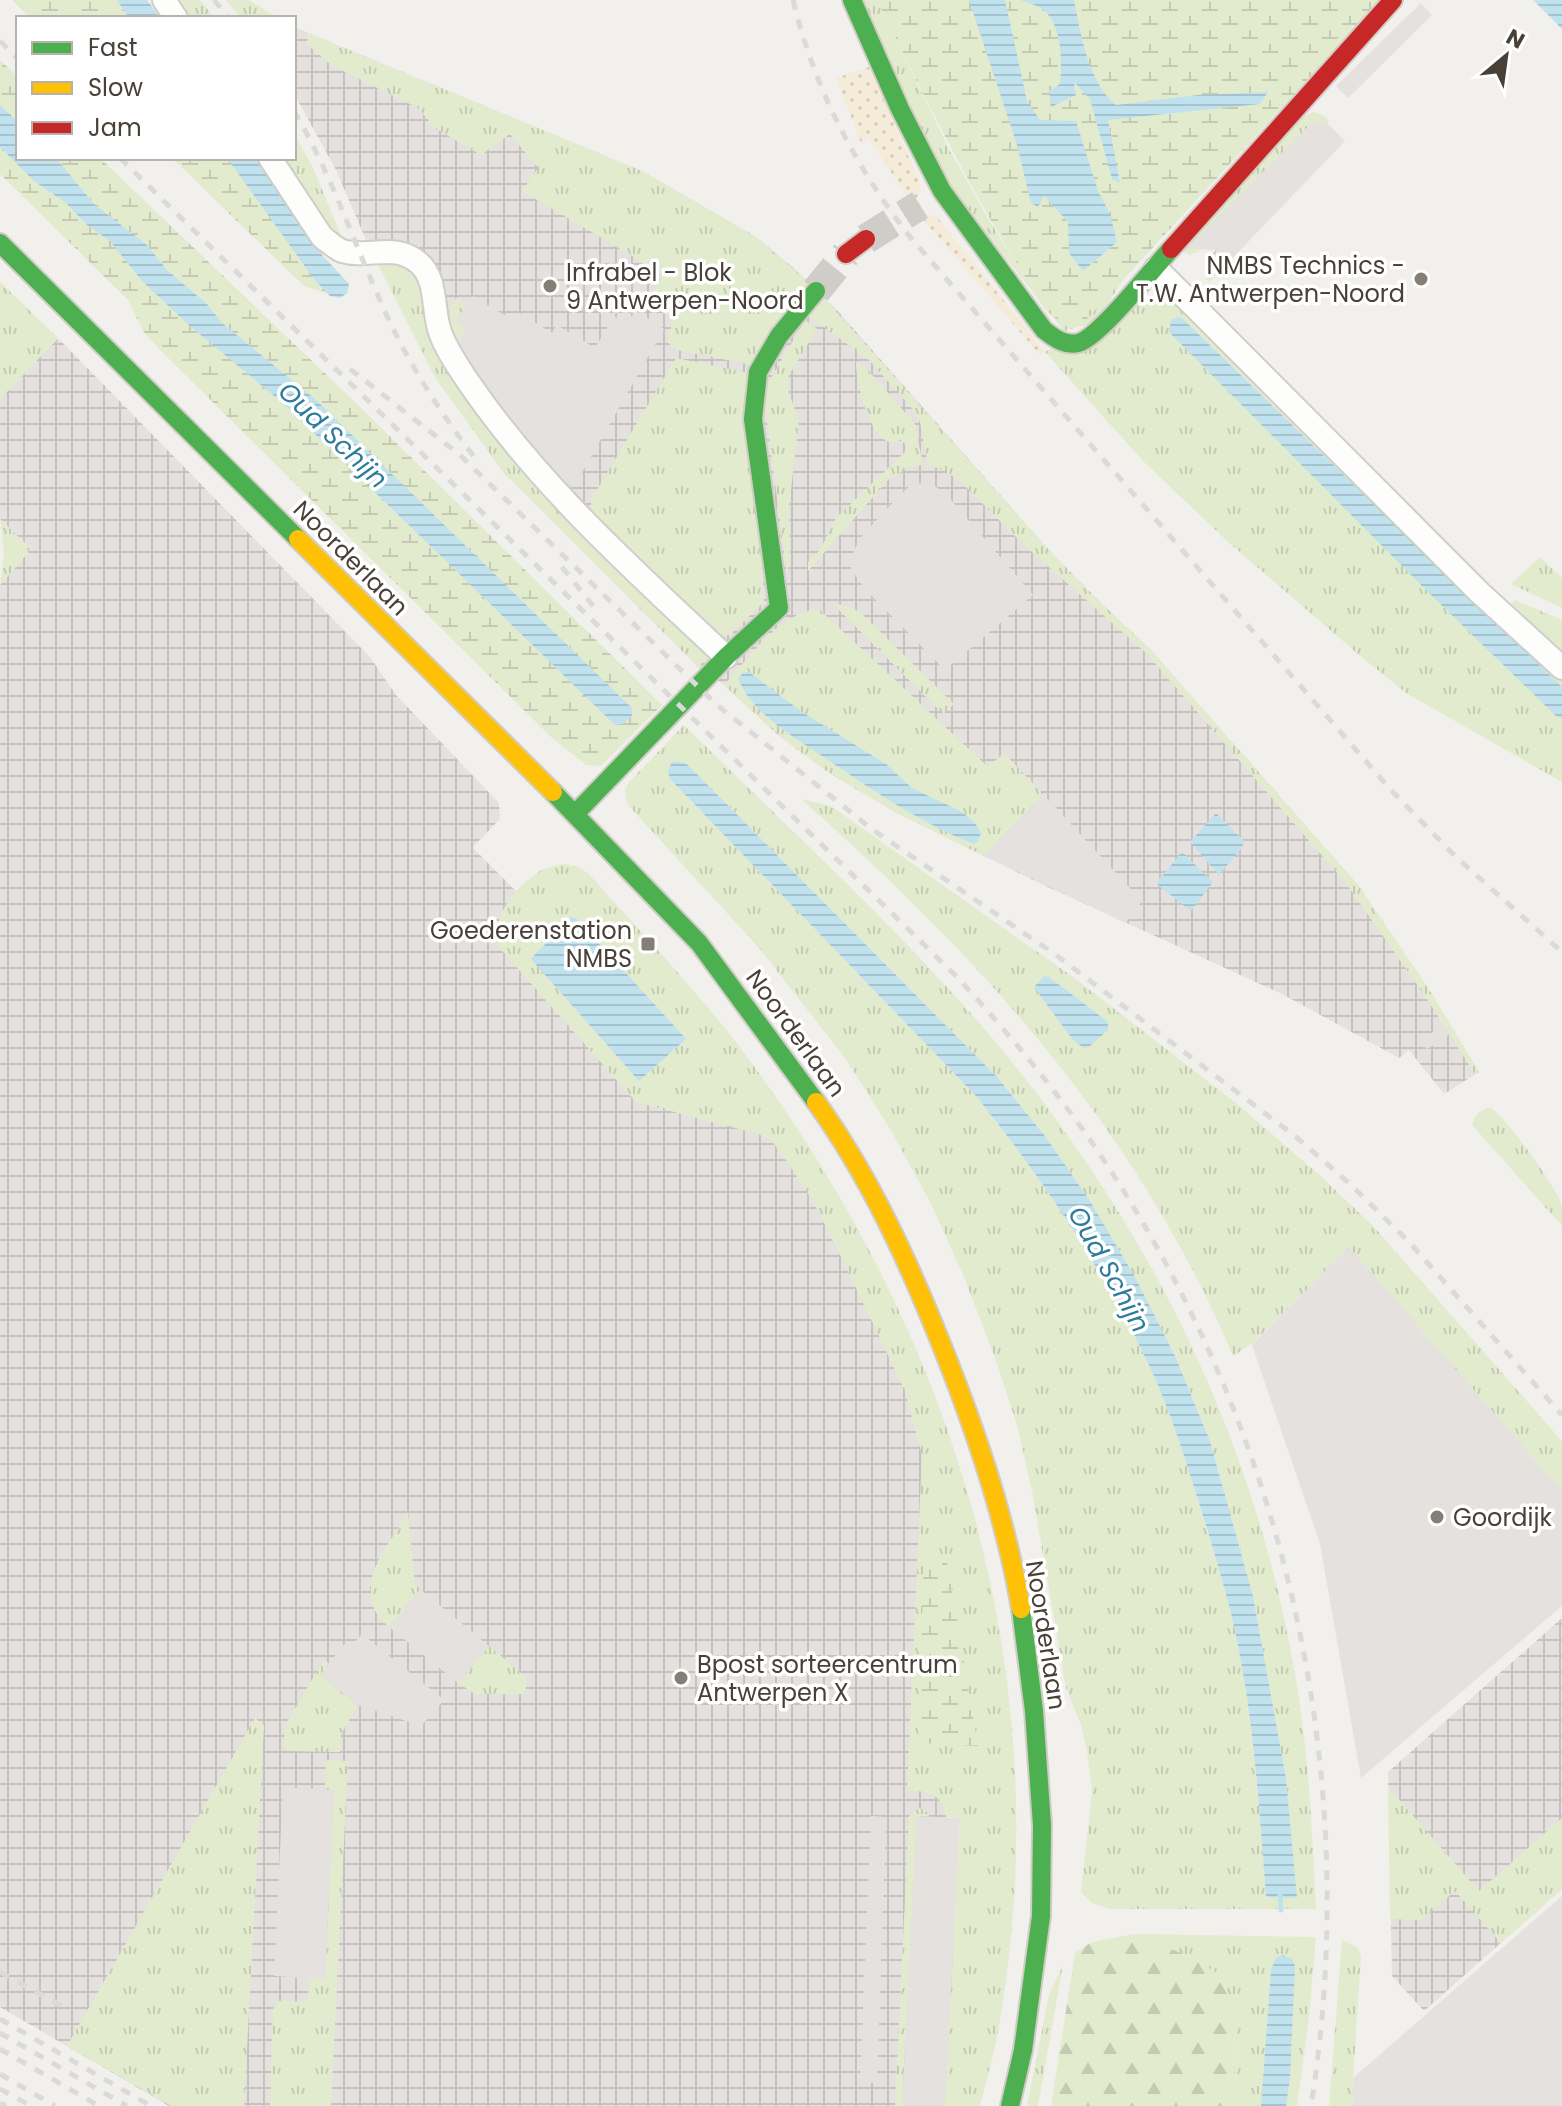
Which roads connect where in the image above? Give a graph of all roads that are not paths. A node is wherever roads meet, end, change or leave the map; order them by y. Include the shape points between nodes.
1 (852, 0) edge
2 (1393, 0) edge
3 (271, 160) edge
4 (866, 239) tunnel mouth
5 (0, 243) edge
6 (846, 254) tunnel mouth
7 (1156, 268) junction
8 (816, 291) tunnel mouth
9 (726, 657) junction
10 (1562, 668) edge
11 (575, 814) junction
12 (1010, 2106) edge

1 - 7 main road via 936,195 1054,339 1080,344 1104,327
2 - 7 main road
3 - 9 street via 322,237 335,247 353,253 402,253 423,268 447,346 514,441 600,538
4 - 6 main road
5 - 11 main road, Noorderlaan
7 - 10 street via 1479,592
8 - 9 main road via 758,372 753,419 779,608
9 - 11 main road
11 - 12 main road, Noorderlaan via 699,943 827,1117 877,1200 964,1402 998,1507 1021,1606 1042,1825 1041,1916

